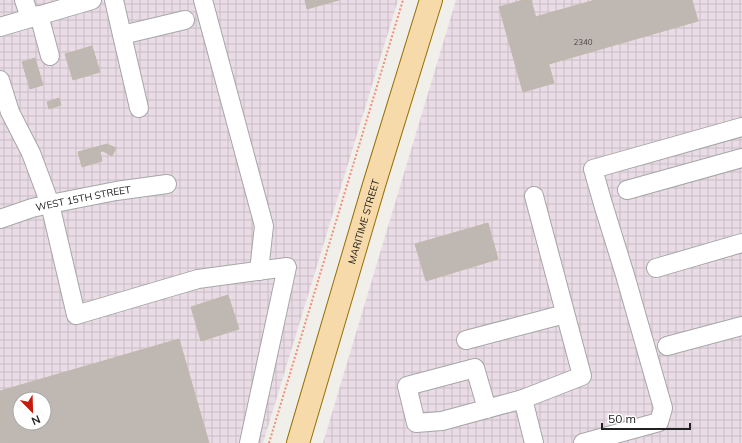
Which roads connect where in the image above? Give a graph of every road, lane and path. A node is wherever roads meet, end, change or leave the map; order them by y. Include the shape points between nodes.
1 (24, 0) edge
2 (92, 0) edge
3 (114, 0) edge
4 (203, 0) edge
5 (403, 0) edge
6 (431, 0) edge
7 (35, 16) junction
8 (185, 20) dead end
9 (0, 27) edge
10 (122, 35) junction
11 (50, 56) dead end
12 (0, 80) edge
13 (139, 108) dead end
14 (742, 127) edge
15 (742, 158) edge
16 (167, 184) dead end
17 (627, 190) dead end
18 (534, 196) dead end
19 (50, 204) junction
20 (0, 219) edge
21 (742, 243) edge
22 (656, 268) dead end
23 (259, 271) junction
24 (565, 314) junction
25 (742, 326) edge
26 (466, 340) dead end
27 (667, 346) dead end
28 (523, 399) junction
29 (487, 409) dead end
30 (250, 443) edge
31 (269, 443) edge
32 (298, 443) edge
33 (534, 443) edge
34 (583, 443) edge

1 - 7 street
2 - 7 street
3 - 10 street
4 - 23 street via 264,226
5 - 31 path
6 - 32 main road, MARITIME STREET
7 - 9 street
7 - 11 street
8 - 10 street
10 - 13 street
12 - 19 street via 10,112 31,153
14 - 34 street via 593,169 663,408 659,422
15 - 17 street
16 - 19 street, WEST 15TH STREET
18 - 24 street
19 - 20 street, WEST 15TH STREET
19 - 23 street via 76,315 198,279
21 - 22 street
23 - 30 street via 287,267
24 - 26 street
24 - 28 street via 582,376
25 - 27 street
28 - 29 street
28 - 33 street

